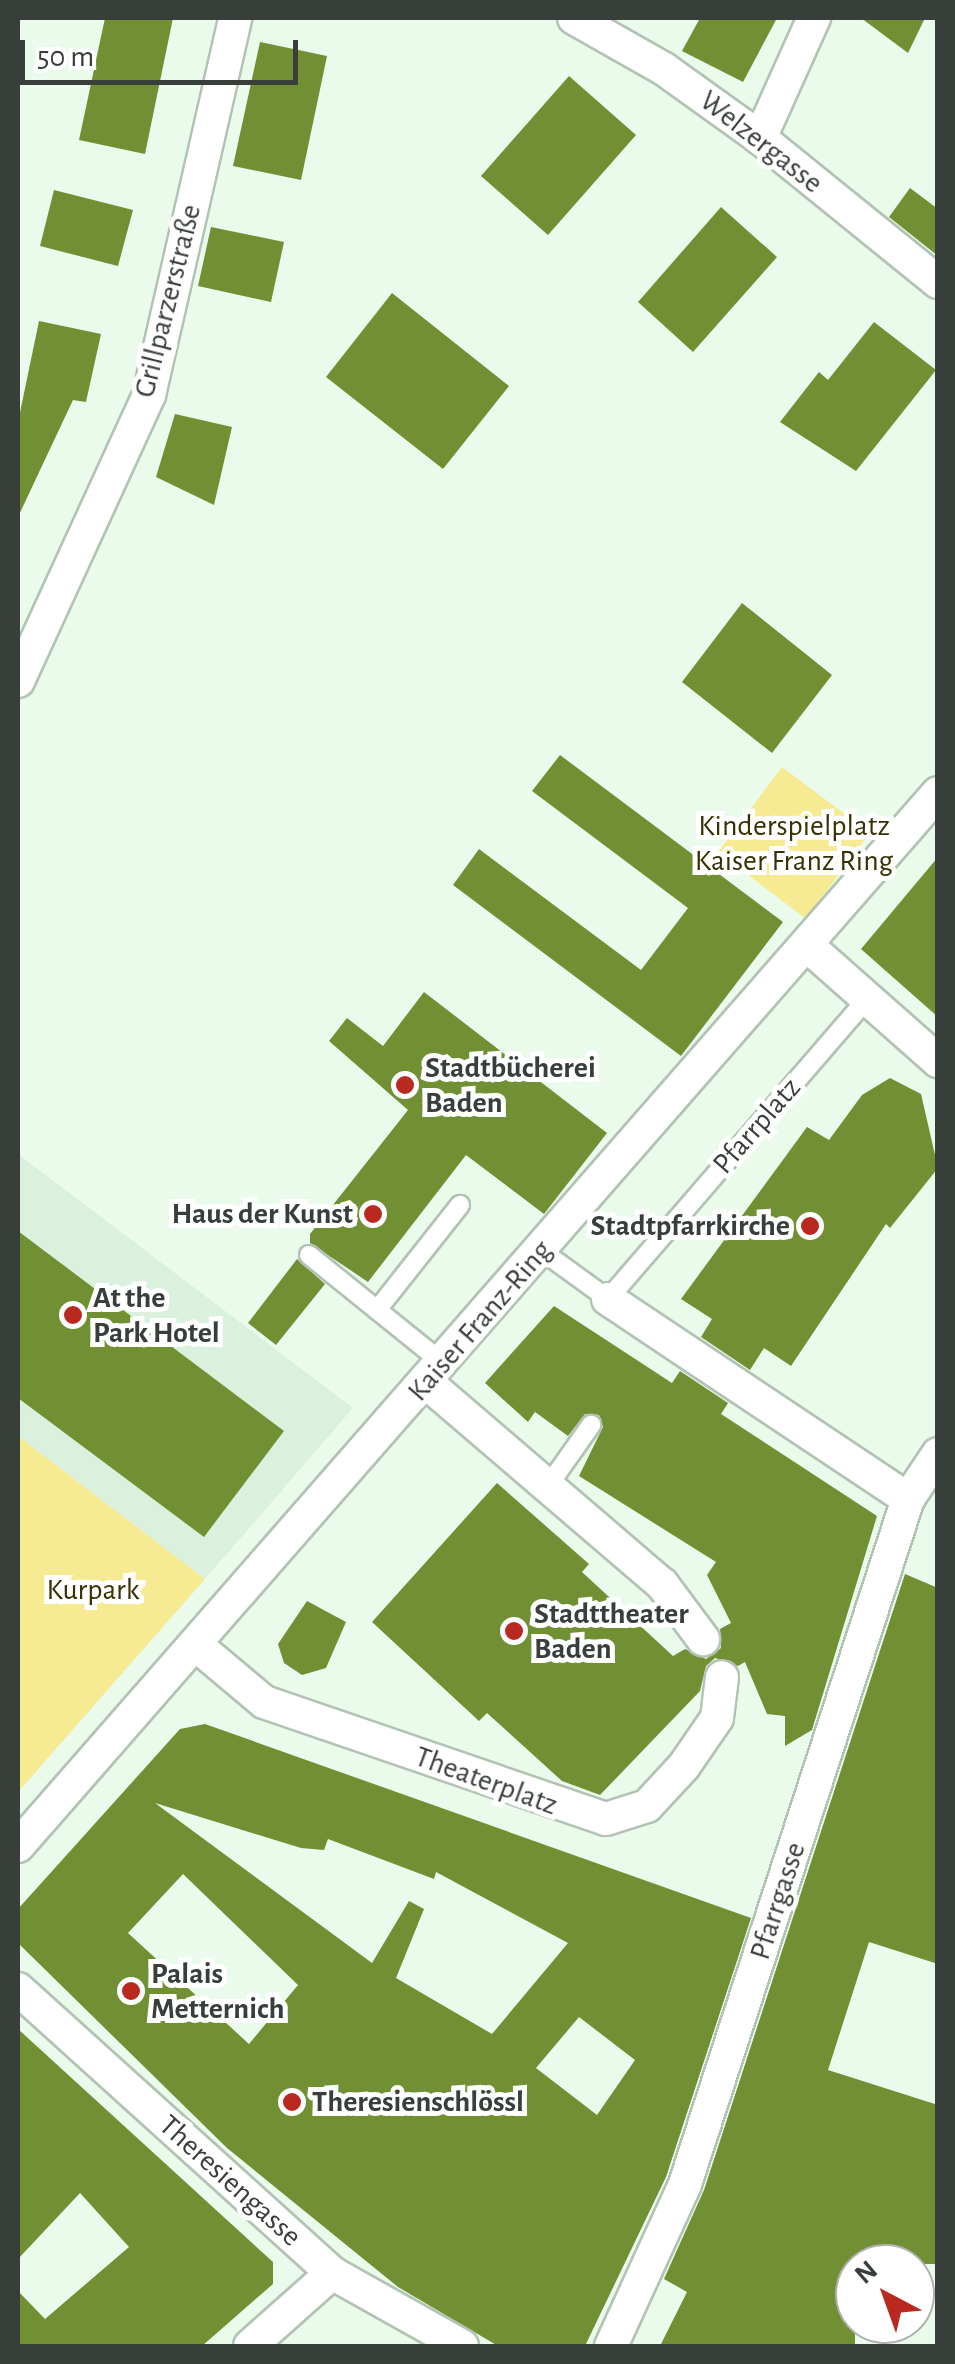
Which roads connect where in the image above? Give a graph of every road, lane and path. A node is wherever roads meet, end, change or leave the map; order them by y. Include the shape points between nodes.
1 (235, 18) edge
2 (574, 18) edge
3 (814, 18) edge
4 (760, 138) junction
5 (938, 282) edge
6 (18, 681) edge
7 (938, 792) edge
8 (808, 946) junction
9 (867, 999) junction
10 (938, 1062) edge
11 (460, 1205) dead end
12 (542, 1251) junction
13 (309, 1255) dead end
14 (608, 1299) junction
15 (377, 1310) junction
16 (435, 1373) junction
17 (592, 1425) dead end
18 (938, 1454) edge
19 (548, 1486) junction
20 (908, 1500) junction
21 (703, 1639) dead end
22 (195, 1644) junction
23 (722, 1677) dead end
24 (18, 1846) edge
25 (18, 1989) edge
26 (332, 2273) junction
27 (250, 2346) edge
28 (462, 2346) edge
29 (611, 2346) edge

1 - 6 street, Grillparzerstraße via 149,395
2 - 4 street, Welzergasse via 664,68
3 - 4 street
4 - 5 street, Welzergasse
7 - 8 street, Kaiser Franz-Ring
8 - 9 street
8 - 12 street, Kaiser Franz-Ring
9 - 10 street
9 - 14 lane, Pfarrplatz
11 - 15 lane
12 - 14 lane
12 - 16 street, Kaiser Franz-Ring
13 - 15 lane
14 - 20 street
15 - 16 lane
16 - 19 street
16 - 22 street, Kaiser Franz-Ring
17 - 19 lane
18 - 20 street, Pfarrgasse
19 - 21 street via 662,1584
20 - 29 street, Pfarrgasse via 685,2184
22 - 23 street, Theaterplatz via 264,1702 606,1820 647,1806 684,1766 717,1718
22 - 24 street, Kaiser Franz-Ring
25 - 26 street, Theresiengasse
26 - 27 street
26 - 28 street, Theresiengasse

